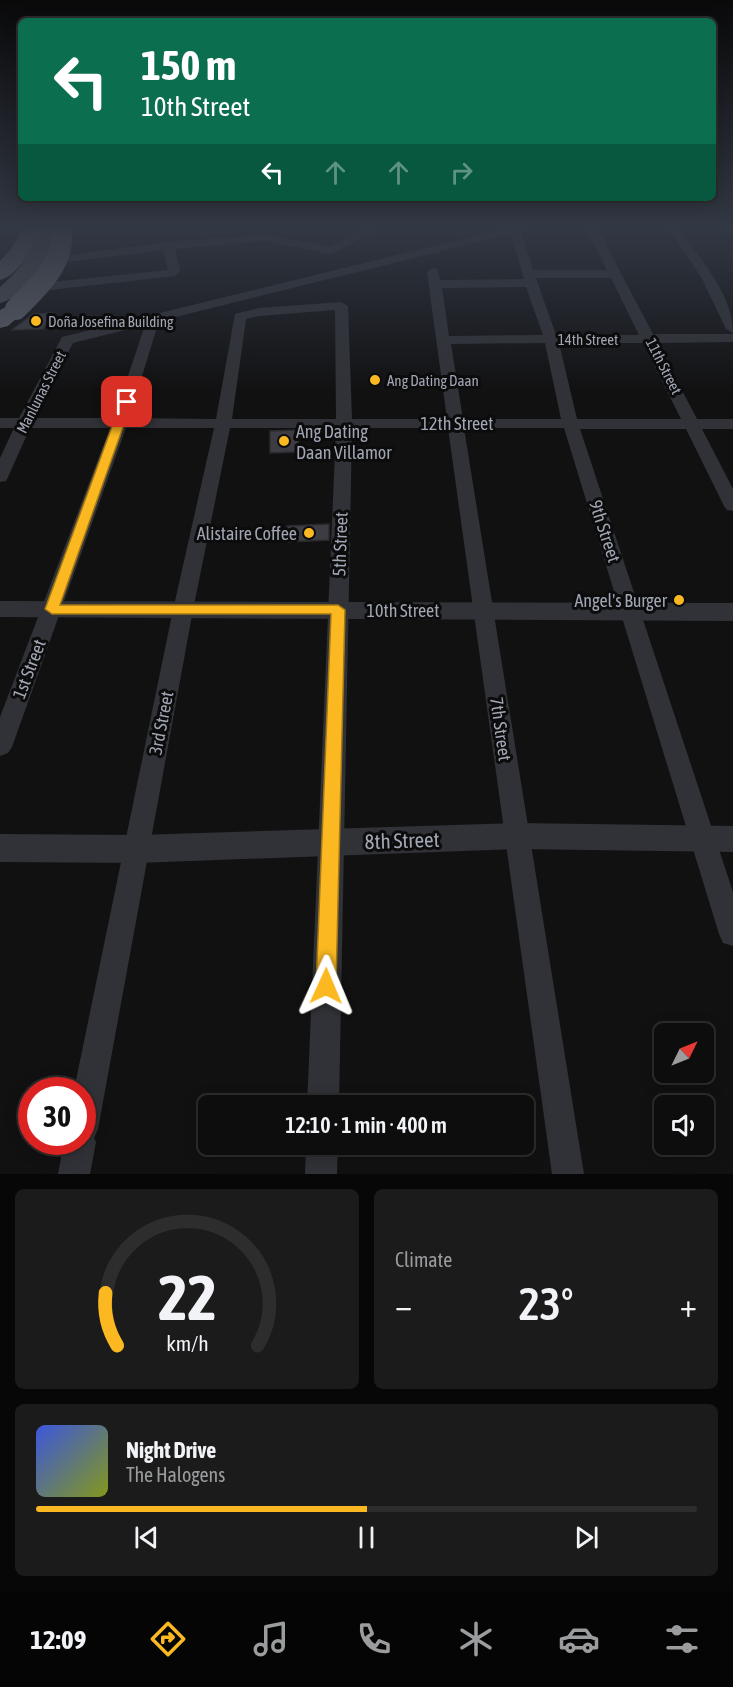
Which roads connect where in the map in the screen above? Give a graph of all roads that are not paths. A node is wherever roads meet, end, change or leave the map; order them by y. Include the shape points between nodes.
1 (16, 283) edge
2 (18, 283) edge
3 (35, 283) edge
4 (41, 283) edge
5 (89, 283) edge
6 (301, 283) edge
7 (435, 283) edge
8 (530, 283) edge
9 (621, 283) edge
10 (709, 283) edge
11 (32, 288) junction
12 (0, 299) edge
13 (0, 315) edge
14 (240, 317) joint
15 (153, 320) junction
16 (0, 321) edge
17 (733, 329) edge
18 (650, 338) junction
19 (733, 338) edge
20 (551, 339) junction
21 (443, 340) junction
22 (570, 422) junction
23 (0, 423) edge
24 (24, 423) junction
25 (120, 423) junction
26 (223, 423) junction
27 (344, 423) junction
28 (456, 423) junction
29 (692, 423) junction
30 (733, 424) edge
31 (0, 477) edge
32 (733, 506) edge
33 (0, 609) edge
34 (52, 609) junction
35 (484, 609) junction
36 (183, 610) junction
37 (338, 610) junction
38 (631, 611) junction
39 (733, 612) edge
40 (0, 747) edge
41 (516, 836) junction
42 (718, 838) edge
43 (330, 842) junction
44 (0, 848) edge
45 (137, 849) junction
46 (733, 934) edge
47 (92, 1077) edge
48 (323, 1095) edge
49 (78, 1155) edge
50 (322, 1155) edge
51 (74, 1174) edge
52 (321, 1174) edge
53 (568, 1174) edge

1 - 12 main road
2 - 12 highway
3 - 11 main road
4 - 16 highway, bridge
5 - 11 street
6 - 15 street
7 - 21 street, 7th Street
8 - 20 street, 9th Street
9 - 18 street, 11th Street
10 - 17 street
11 - 13 main road
14 - 26 street, 3rd Street
14 - 27 street, 5th Street via 341,306
15 - 24 street, Manlunas Street via 67,340
15 - 25 street, 1st Street
18 - 19 street, 14th Street
18 - 20 street, 14th Street
18 - 29 street, 11th Street
20 - 21 street, 14th Street
20 - 22 street, 9th Street
21 - 28 street, 7th Street
22 - 28 street, 12th Street
22 - 29 street, 12th Street
22 - 38 street, 9th Street
23 - 24 street, 12th Street
24 - 25 street, 12th Street
24 - 31 street, Manlunas Street
25 - 26 street, 12th Street
25 - 34 street, 1st Street
26 - 27 street, 12th Street
26 - 36 street, 3rd Street
27 - 28 street, 12th Street
27 - 37 street, 5th Street
28 - 35 street, 7th Street
29 - 30 street, 12th Street
29 - 32 street, 11th Street
33 - 34 street, 10th Street
34 - 36 street, 10th Street
34 - 40 street, 1st Street
35 - 37 street, 10th Street
35 - 38 street, 10th Street
35 - 41 street, 7th Street
36 - 37 street, 10th Street
36 - 45 street, 3rd Street
37 - 43 street, 5th Street
38 - 39 street, 10th Street
38 - 42 street, 9th Street
41 - 42 street, 8th Street
41 - 43 street, 8th Street
41 - 53 street, 7th Street
42 - 46 street, 9th Street
43 - 45 street, 8th Street
43 - 48 street, 5th Street
44 - 45 street, 8th Street
45 - 47 street, 3rd Street
49 - 51 street
50 - 52 street

